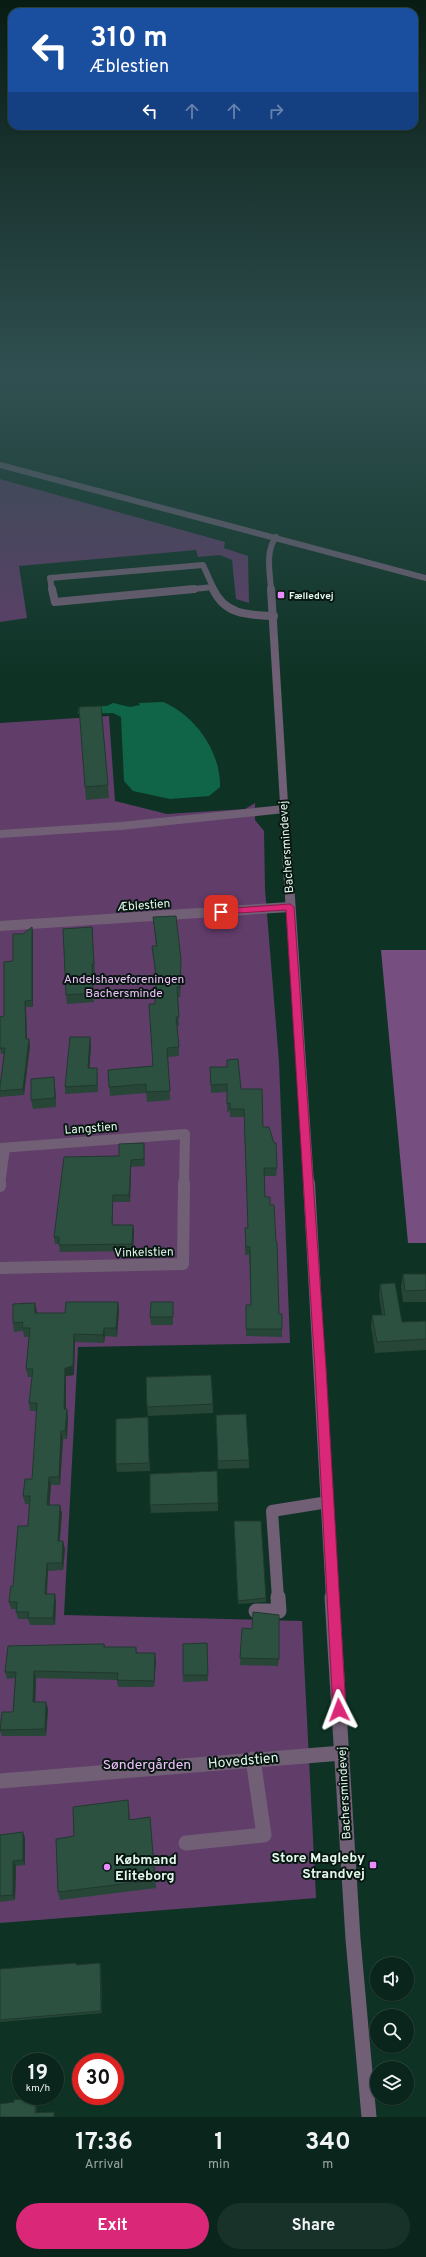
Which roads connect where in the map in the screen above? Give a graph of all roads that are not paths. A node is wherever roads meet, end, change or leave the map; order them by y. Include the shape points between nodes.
1 (52, 478) edge
2 (276, 537) junction
3 (426, 578) edge
4 (212, 587) junction
5 (274, 616) junction
6 (284, 809) junction
7 (0, 834) edge
8 (290, 907) junction
9 (0, 926) edge
10 (185, 1134) joint
11 (3, 1148) edge
12 (0, 1186) edge
13 (0, 1268) edge
14 (328, 1502) junction
15 (256, 1611) edge
16 (342, 1753) junction
17 (253, 1759) junction
18 (0, 1782) edge
19 (186, 1843) dead end
20 (369, 2117) edge

1 - 2 street
2 - 3 street
2 - 5 street, Bachersmindevej via 269,550
4 - 4 street via 203,564 50,578 55,602
4 - 5 street via 218,601 234,613 246,616
5 - 6 street, Bachersmindevej
6 - 7 street via 121,826
6 - 8 street, Bachersmindevej
8 - 9 street, Æblestien
8 - 14 street, Bachersmindevej
10 - 11 street, Langstien
10 - 13 street, Vinkelstien via 183,1264
11 - 12 street
14 - 15 street via 272,1511 279,1611
14 - 16 street, Bachersmindevej
16 - 17 street, Hovedstien
16 - 20 street, Bachersmindevej via 353,1949
17 - 18 street, Hovedstien
17 - 19 street via 264,1835

